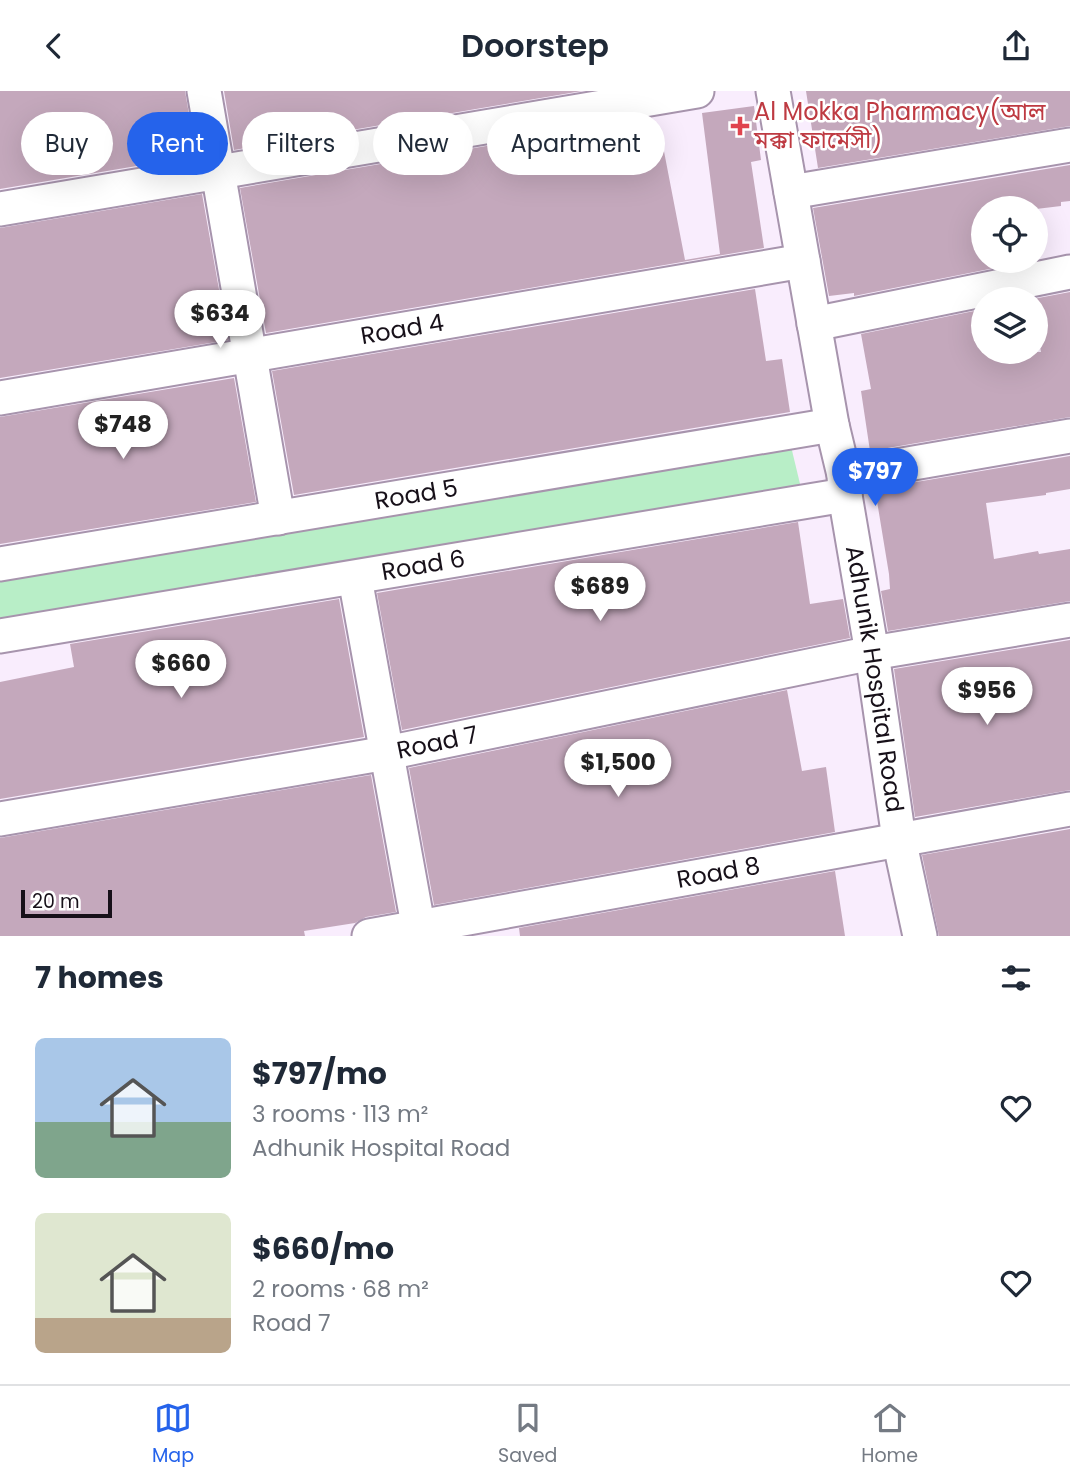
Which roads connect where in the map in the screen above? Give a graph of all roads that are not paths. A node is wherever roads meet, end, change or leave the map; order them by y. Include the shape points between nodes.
1 (204, 91) edge
2 (697, 91) edge
3 (774, 91) edge
4 (207, 112) edge
5 (1070, 145) edge
6 (228, 170) edge
7 (198, 175) edge
8 (217, 175) edge
9 (791, 192) junction
10 (0, 209) edge
11 (803, 261) junction
12 (1070, 272) edge
13 (814, 324) junction
14 (248, 355) junction
15 (0, 398) edge
16 (832, 425) junction
17 (1070, 436) edge
18 (845, 485) junction
19 (278, 518) junction
20 (0, 564) edge
21 (355, 578) junction
22 (1070, 620) edge
23 (0, 636) edge
24 (872, 653) junction
25 (387, 753) junction
26 (1070, 809) edge
27 (0, 819) edge
28 (899, 839) junction
29 (420, 932) edge
30 (369, 936) edge
31 (920, 936) edge

1 - 4 street
2 - 6 street
3 - 9 street, Adhunik Hospital Road
5 - 9 street
7 - 10 street
8 - 14 street
9 - 11 street, Adhunik Hospital Road
11 - 13 street, Adhunik Hospital Road
11 - 14 street, Road 4
12 - 13 street
13 - 16 street, Adhunik Hospital Road
14 - 15 street, Road 4
14 - 19 street
16 - 18 street, Adhunik Hospital Road
16 - 19 street, Road 5
17 - 18 street, Road 6
18 - 21 street, Road 6
18 - 24 street, Adhunik Hospital Road
19 - 20 street, Road 5
21 - 23 street, Road 6
21 - 25 street
22 - 24 street, Road 7
24 - 25 street, Road 7
24 - 28 street, Adhunik Hospital Road
25 - 27 street, Road 7
25 - 29 street
26 - 28 street, Road 8
28 - 29 street, Road 8
28 - 31 street, Adhunik Hospital Road
29 - 30 street, Road 8

